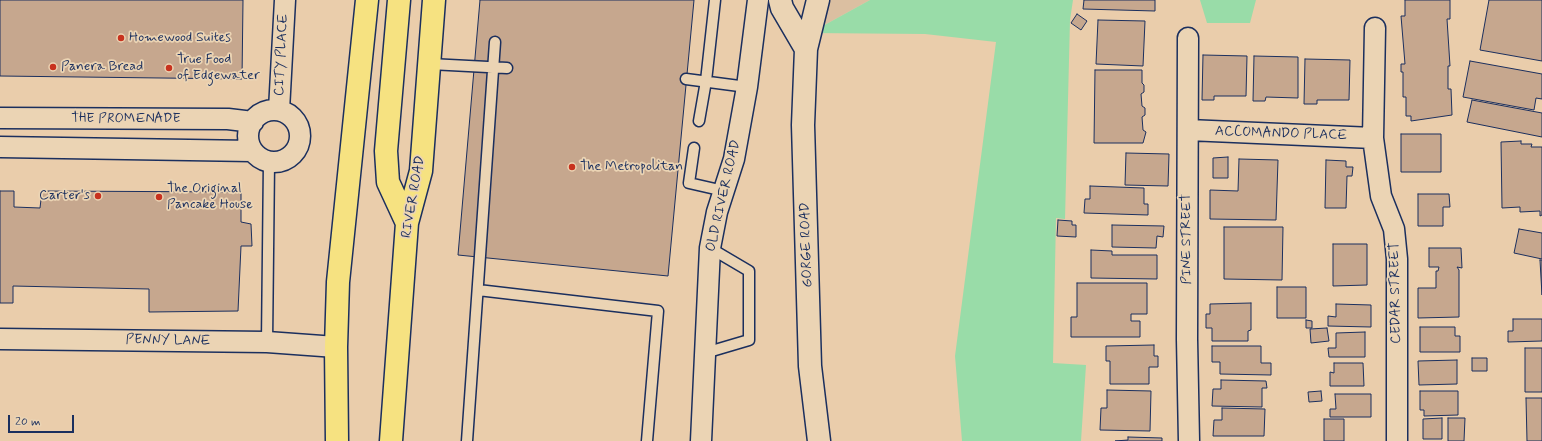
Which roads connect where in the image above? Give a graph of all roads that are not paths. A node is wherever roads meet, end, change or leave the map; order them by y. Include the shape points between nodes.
1 (285, 0) edge
2 (367, 0) edge
3 (399, 0) edge
4 (434, 0) edge
5 (715, 0) edge
6 (758, 0) edge
7 (780, 0) edge
8 (818, 0) edge
9 (1374, 28) dead end
10 (1188, 38) dead end
11 (495, 42) dead end
12 (806, 49) junction
13 (430, 64) junction
14 (493, 68) junction
15 (506, 68) dead end
16 (686, 79) dead end
17 (706, 81) junction
18 (747, 87) junction
19 (280, 110) junction
20 (0, 118) edge
21 (699, 121) dead end
22 (252, 122) junction
23 (1188, 130) junction
24 (1373, 138) junction
25 (0, 147) edge
26 (694, 148) dead end
27 (252, 151) junction
28 (269, 162) junction
29 (724, 191) junction
30 (407, 223) junction
31 (710, 248) junction
32 (478, 290) junction
33 (0, 339) edge
34 (267, 342) junction
35 (336, 347) junction
36 (705, 353) junction
37 (337, 441) edge
38 (391, 441) edge
39 (467, 441) edge
40 (647, 441) edge
41 (701, 441) edge
42 (819, 441) edge
43 (1189, 441) edge
44 (1397, 441) edge

1 - 19 street, CITY PLACE
2 - 35 main road via 338,282
3 - 30 main road via 386,151 388,182
4 - 13 main road, RIVER ROAD
5 - 17 lane
6 - 18 street, OLD RIVER ROAD
7 - 12 main road
8 - 12 main road, GORGE ROAD
9 - 24 street, CEDAR STREET
10 - 23 street, PINE STREET
11 - 14 lane
12 - 42 main road, GORGE ROAD via 803,125 810,359
13 - 14 lane
13 - 30 main road, RIVER ROAD via 421,171
14 - 15 lane
14 - 32 lane
16 - 17 lane
17 - 18 lane
17 - 21 lane
18 - 29 street, OLD RIVER ROAD via 734,159
19 - 22 street via 264,112
19 - 28 street via 296,121 300,141 289,158 280,162
20 - 22 street, THE PROMENADE via 228,119
22 - 27 street via 248,136
23 - 24 street, ACCOMANDO PLACE
23 - 43 street, PINE STREET
24 - 44 street, CEDAR STREET via 1381,196 1394,229 1397,258
25 - 27 street, THE PROMENADE
26 - 29 lane via 689,183
27 - 28 street
28 - 34 lane
29 - 31 street, OLD RIVER ROAD
30 - 38 main road, RIVER ROAD
31 - 36 street, OLD RIVER ROAD
31 - 36 lane via 749,271 749,340
32 - 39 lane
32 - 40 lane via 658,311
33 - 34 street, PENNY LANE
34 - 35 street, PENNY LANE
35 - 37 main road
36 - 41 street, OLD RIVER ROAD

